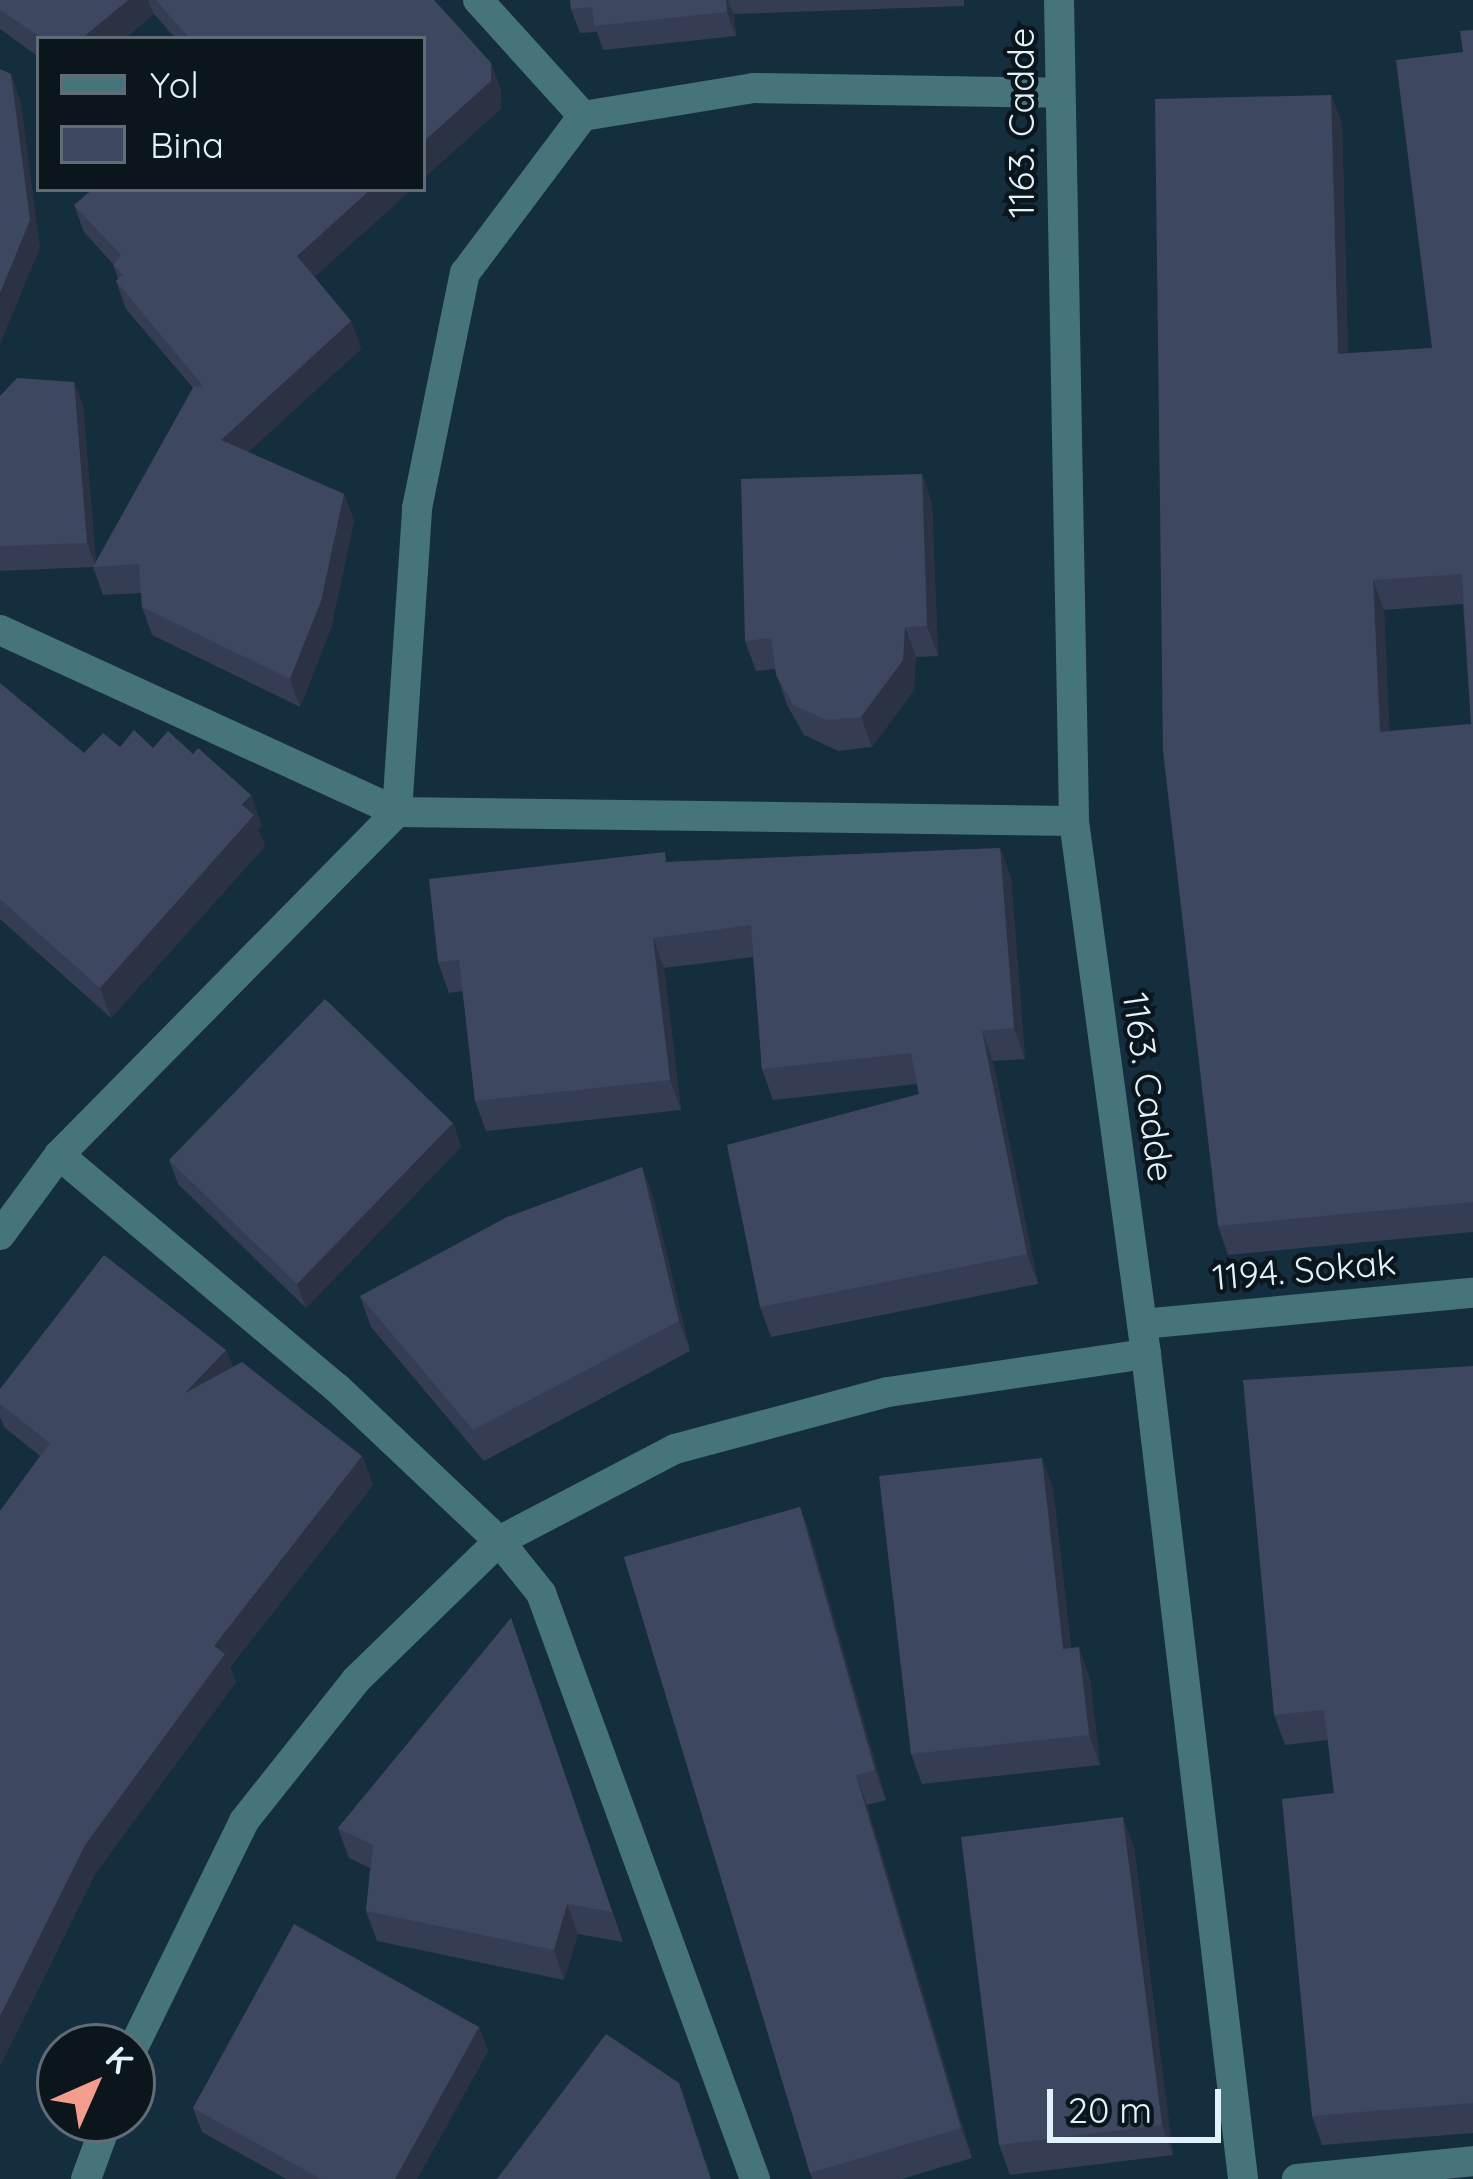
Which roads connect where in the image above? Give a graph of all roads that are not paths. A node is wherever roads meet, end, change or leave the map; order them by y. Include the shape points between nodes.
1 (478, 0) edge
2 (1059, 0) edge
3 (1058, 93) junction
4 (583, 116) junction
5 (0, 630) edge
6 (397, 812) junction
7 (1074, 821) junction
8 (59, 1156) junction
9 (0, 1235) edge
10 (1473, 1293) edge
11 (1144, 1339) junction
12 (499, 1541) junction
13 (145, 2023) edge
14 (99, 2143) edge
15 (1473, 2161) edge
16 (86, 2179) edge
17 (755, 2179) edge
18 (1243, 2179) edge
19 (1297, 2179) edge

1 - 4 street
2 - 3 street, 1163. Cadde
3 - 4 street via 754,88
3 - 7 street, 1163. Cadde
4 - 6 street via 465,273 417,508
5 - 6 street
6 - 7 street
6 - 8 street
7 - 11 street, 1163. Cadde
8 - 9 street
8 - 12 street via 337,1388
10 - 11 street, 1194. Sokak
11 - 12 street, 1194. Sokak via 888,1392 675,1449
11 - 18 street, 1163. Cadde
12 - 13 street, 1194. Sokak via 356,1681 244,1822
12 - 17 street via 542,1593
14 - 16 street
15 - 19 street

